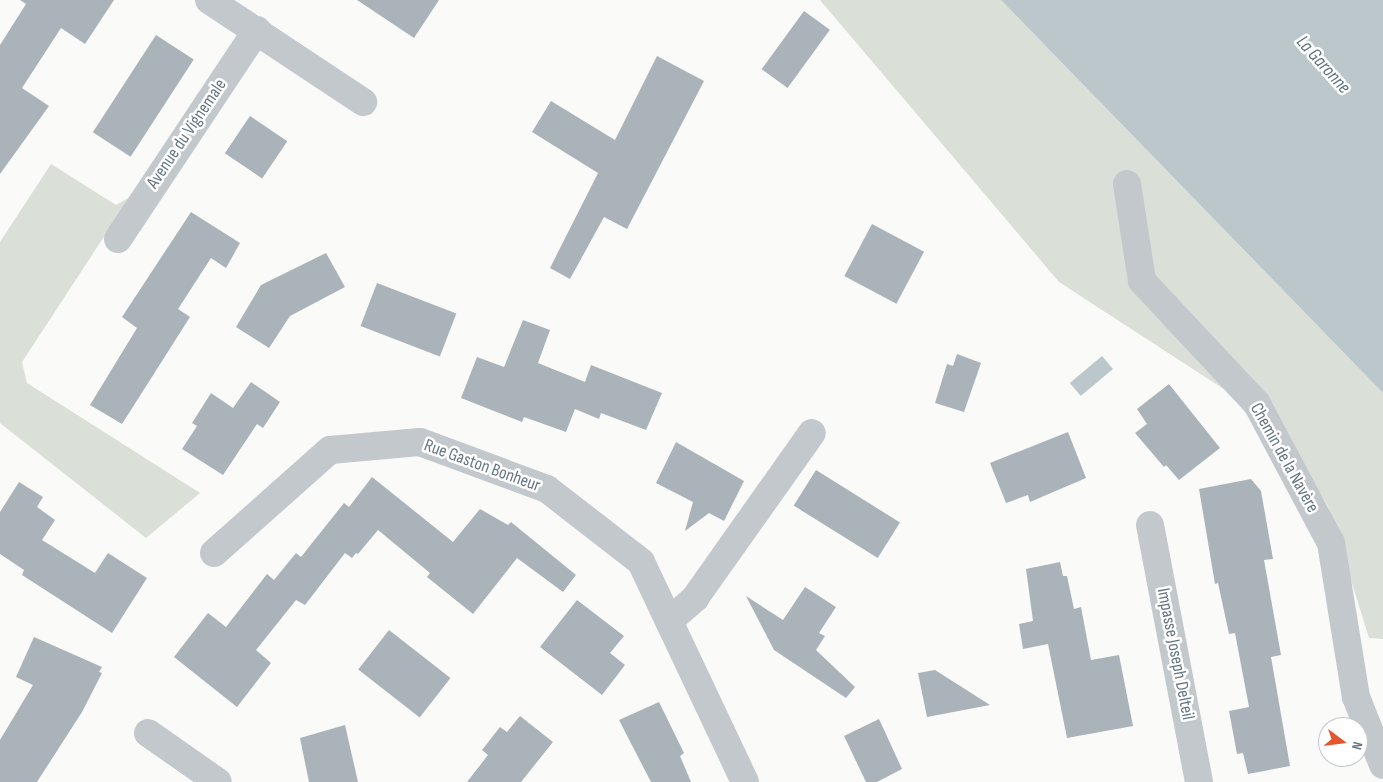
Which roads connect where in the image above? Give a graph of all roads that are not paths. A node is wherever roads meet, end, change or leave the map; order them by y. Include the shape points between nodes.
1 (209, 0) edge
2 (257, 30) junction
3 (363, 102) dead end
4 (1127, 184) dead end
5 (118, 239) dead end
6 (812, 433) dead end
7 (1150, 525) dead end
8 (214, 553) dead end
9 (669, 621) junction
10 (148, 733) dead end
11 (1383, 765) edge
12 (218, 782) edge
13 (745, 782) edge
14 (1199, 782) edge

1 - 2 street
2 - 3 street
2 - 5 street, Avenue du Vignemale
4 - 11 street, Chemin de la Navère via 1142,281 1257,404 1331,543 1356,697
6 - 9 street via 695,598
7 - 14 street, Impasse Joseph Delteil
8 - 9 street, Rue Gaston Bonheur via 330,450 420,442 547,488 640,562
9 - 13 street, Rue Gaston Bonheur
10 - 12 street

